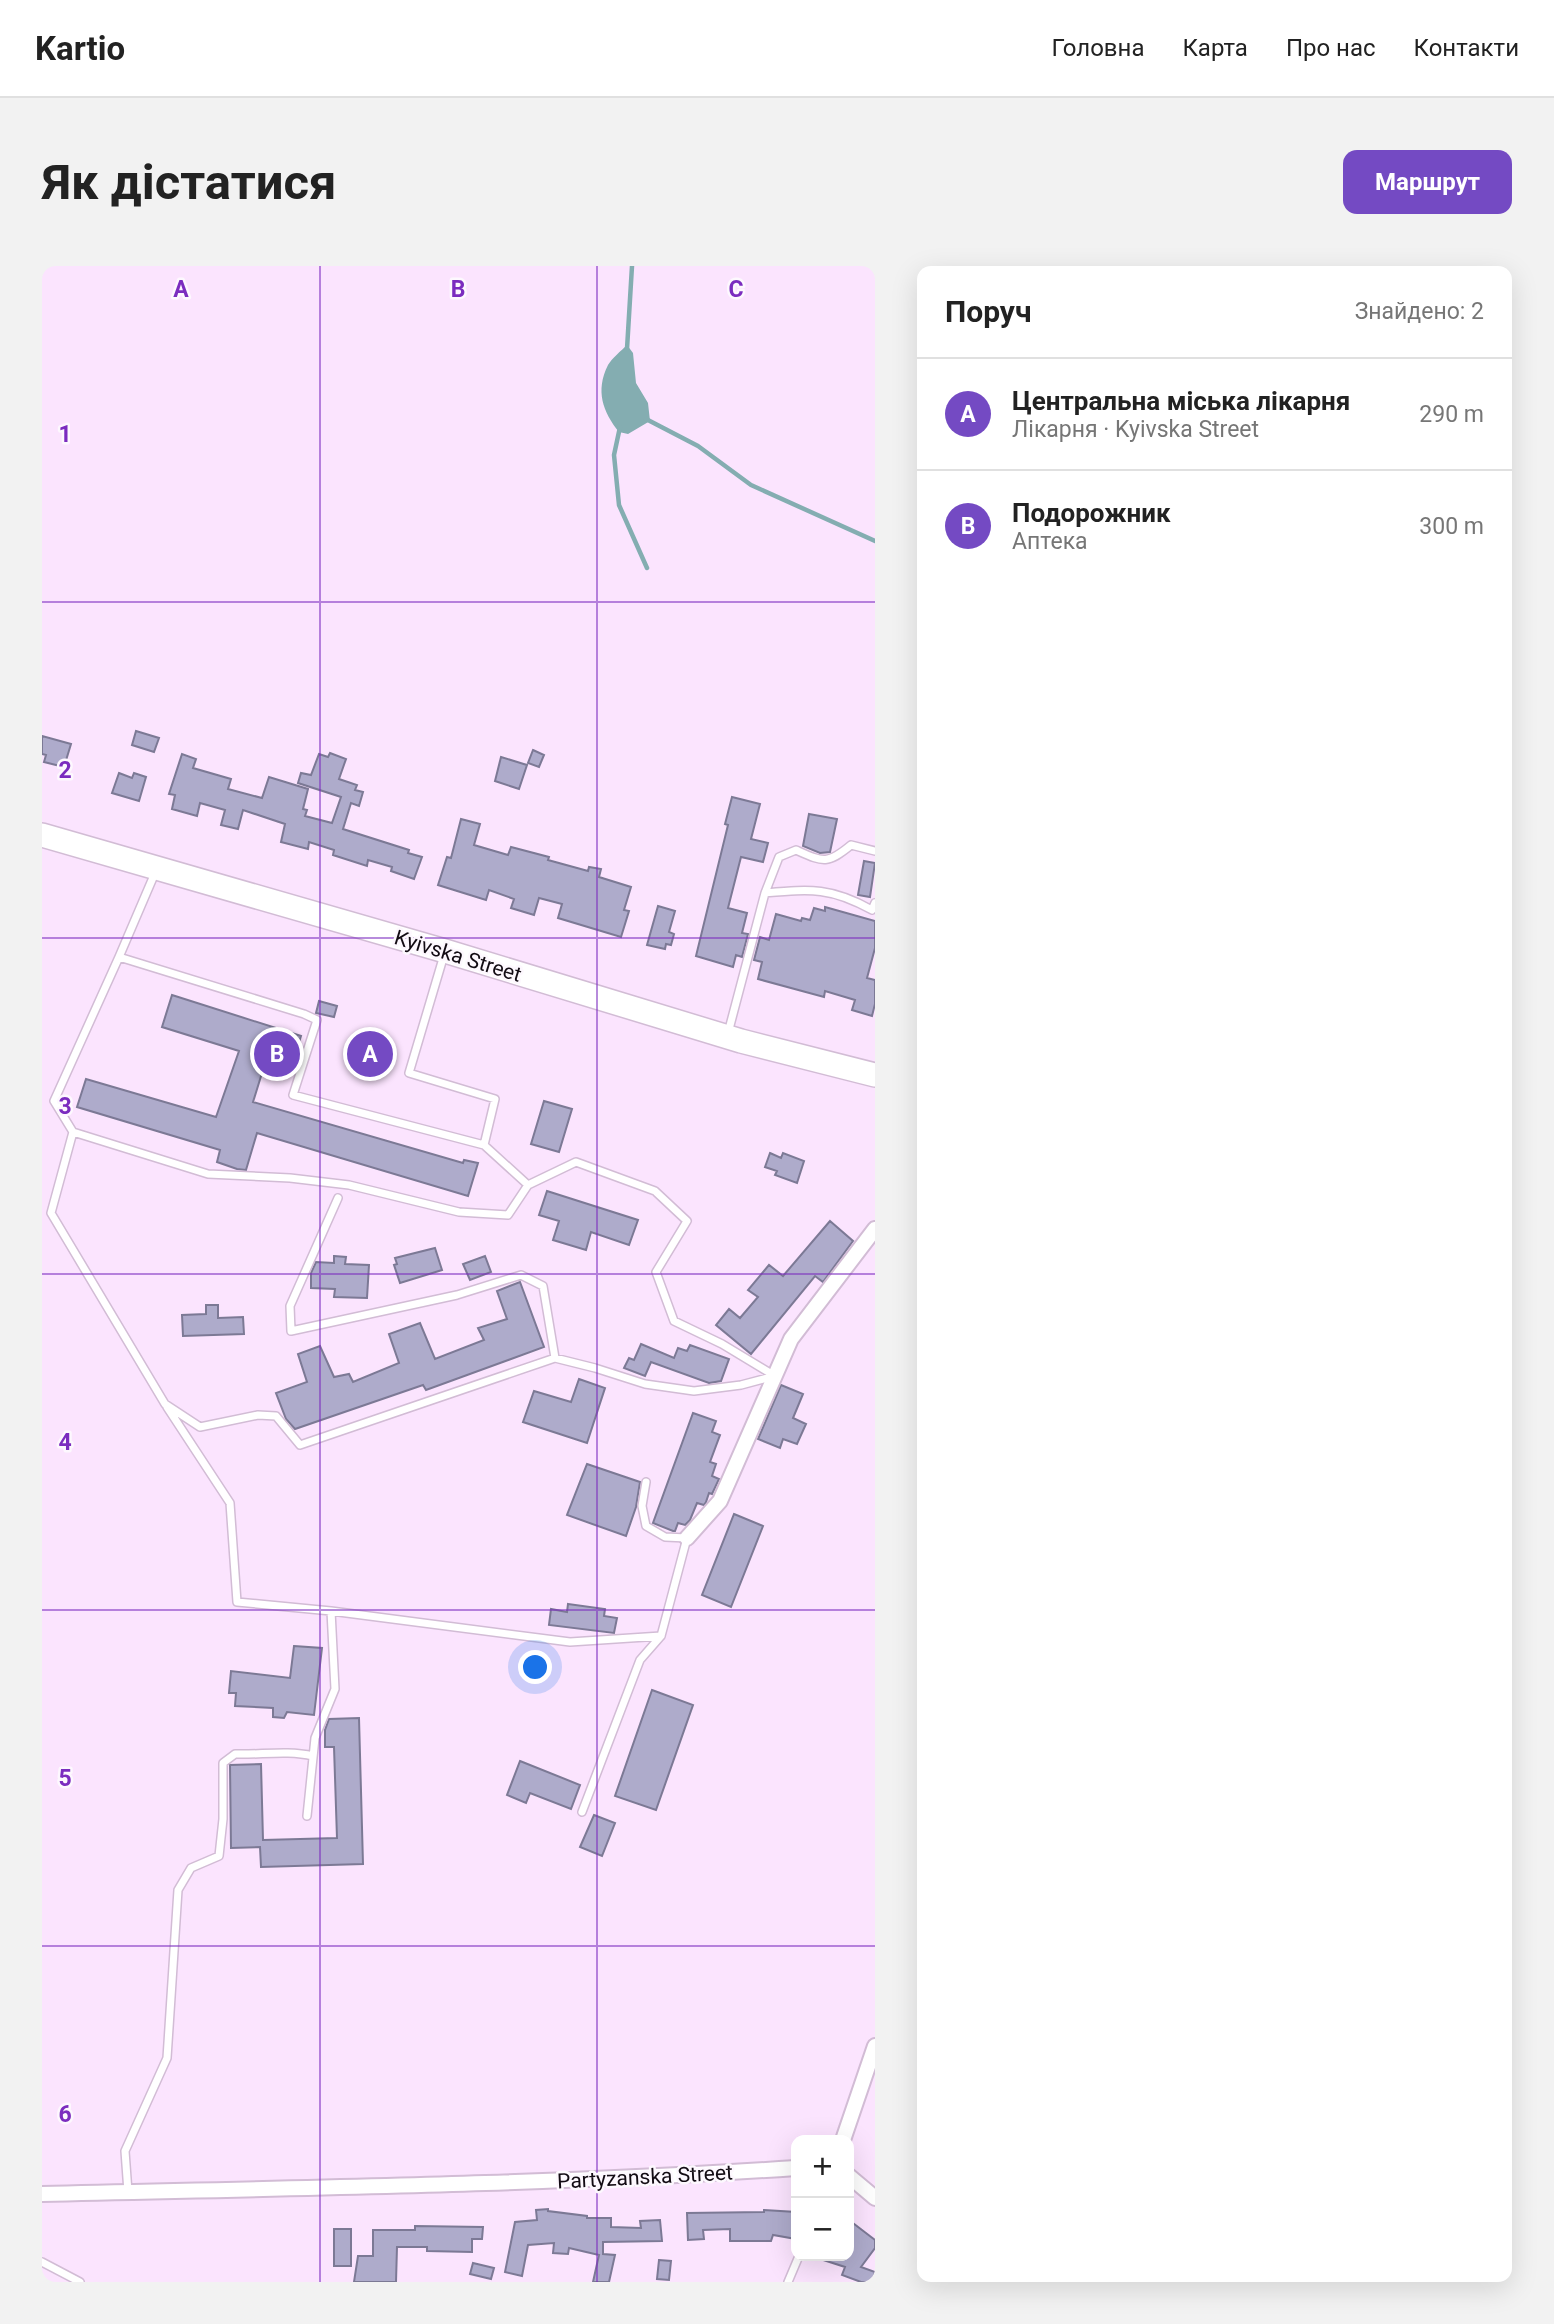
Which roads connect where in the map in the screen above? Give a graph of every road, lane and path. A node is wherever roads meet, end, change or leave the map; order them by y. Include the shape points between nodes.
1 (42, 835) edge
2 (875, 851) edge
3 (156, 869) junction
4 (765, 893) junction
5 (875, 903) edge
6 (445, 951) junction
7 (120, 957) junction
8 (727, 1037) junction
9 (875, 1075) edge
10 (73, 1132) junction
11 (484, 1145) junction
12 (528, 1185) junction
13 (338, 1198) dead end
14 (875, 1229) edge
15 (555, 1358) junction
16 (775, 1376) junction
17 (165, 1404) junction
18 (646, 1482) dead end
19 (687, 1538) junction
20 (331, 1611) junction
21 (661, 1636) junction
22 (313, 1756) junction
23 (582, 1812) dead end
24 (307, 1816) dead end
25 (875, 2046) edge
26 (845, 2135) edge
27 (791, 2168) edge
28 (854, 2180) edge
29 (128, 2192) junction
30 (42, 2194) edge
31 (875, 2198) edge
32 (797, 2261) edge
33 (42, 2262) edge
34 (80, 2282) edge
35 (788, 2282) edge

1 - 3 main road, Kyivska Street
2 - 4 lane via 851,845 836,857 820,860 796,850 779,857
3 - 6 main road, Kyivska Street
3 - 7 lane
4 - 5 lane via 828,891 872,910
4 - 8 lane
6 - 8 main road, Kyivska Street
6 - 11 lane via 409,1073 495,1099
7 - 10 lane via 54,1101
7 - 11 lane via 317,1020 293,1096
8 - 9 main road, Kyivska Street
10 - 12 lane via 208,1174 349,1185 459,1212 508,1215
10 - 17 lane via 51,1213
11 - 12 lane
12 - 16 lane via 576,1162 655,1191 687,1221 656,1272 674,1321
13 - 15 lane via 290,1306 291,1331 457,1295 521,1275 543,1286
14 - 16 street via 790,1339
15 - 16 lane via 645,1384 694,1391
15 - 17 lane via 300,1445 276,1416 200,1426
16 - 19 street via 720,1501
17 - 20 lane via 230,1503 237,1602
18 - 19 lane via 642,1506 646,1526 665,1537
19 - 21 lane
20 - 21 lane via 570,1642
20 - 22 lane via 335,1689 315,1738
21 - 23 lane via 640,1660
22 - 24 lane
22 - 29 lane via 234,1754 223,1763 219,1856 191,1868 178,1889 167,2058 125,2151
25 - 26 street
27 - 29 street, Partyzanska Street via 493,2184
28 - 31 street
29 - 30 street, Partyzanska Street
32 - 35 lane
33 - 34 lane

